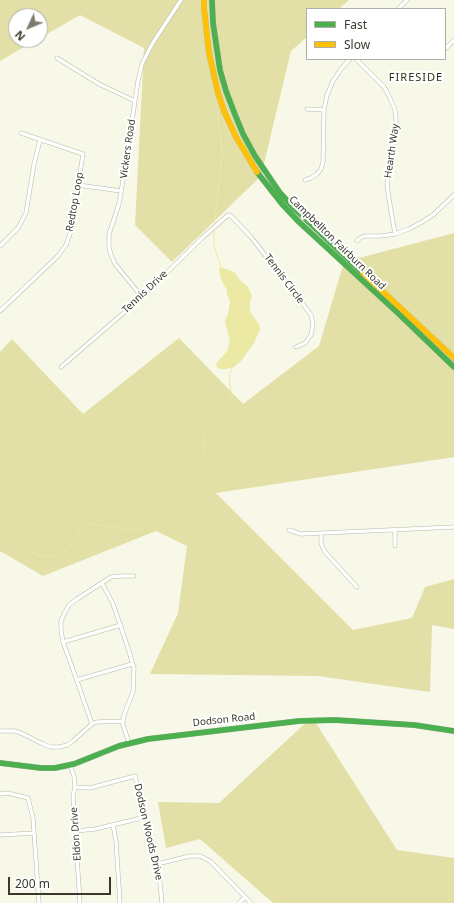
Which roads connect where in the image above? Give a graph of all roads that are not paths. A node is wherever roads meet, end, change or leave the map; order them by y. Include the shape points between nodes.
1 (181, 0) edge
2 (204, 0) edge
3 (212, 0) edge
4 (407, 0) edge
5 (399, 8) edge
6 (454, 40) edge
7 (446, 48) edge
8 (57, 58) dead end
9 (349, 60) edge
10 (357, 60) edge
11 (135, 101) junction
12 (307, 109) dead end
13 (324, 110) junction
14 (21, 134) dead end
15 (40, 140) junction
16 (305, 180) dead end
17 (78, 185) junction
18 (121, 191) junction
19 (454, 195) edge
20 (228, 215) joint
21 (395, 234) junction
22 (357, 241) dead end
23 (0, 246) edge
24 (142, 297) junction
25 (0, 311) edge
26 (296, 347) dead end
27 (454, 358) edge
28 (61, 367) dead end
29 (454, 367) edge
30 (454, 527) edge
31 (289, 530) dead end
32 (395, 530) junction
33 (321, 533) junction
34 (395, 546) dead end
35 (134, 576) dead end
36 (102, 583) junction
37 (357, 587) dead end
38 (120, 626) junction
39 (63, 642) junction
40 (132, 664) junction
41 (77, 680) junction
42 (123, 721) junction
43 (92, 724) junction
44 (454, 730) edge
45 (0, 731) edge
46 (129, 743) junction
47 (0, 763) edge
48 (70, 765) junction
49 (75, 787) junction
50 (0, 794) edge
51 (146, 817) junction
52 (113, 825) junction
53 (76, 831) junction
54 (34, 832) junction
55 (0, 835) edge
56 (157, 864) junction
57 (245, 897) junction
58 (39, 903) edge
59 (80, 903) edge
60 (120, 903) edge
61 (162, 903) edge
62 (239, 903) edge
63 (251, 903) edge

1 - 11 street, Vickers Road via 142,64
2 - 29 main road, Campbellton Fairburn Road via 209,53 218,93 236,138 259,175 299,222
3 - 27 main road, Campbellton Fairburn Road via 216,46 226,91 243,134 267,175 295,209
4 - 5 street
6 - 7 street
8 - 11 street via 98,84
9 - 13 street via 333,81
10 - 21 street, Hearth Way via 384,87 395,110 396,128 388,184
11 - 18 street, Vickers Road
12 - 13 street
13 - 16 street via 323,162 317,174
14 - 15 street, Redtop Loop
15 - 17 street, Redtop Loop via 83,154
15 - 23 street via 26,213 18,228
17 - 18 street
17 - 25 street, Redtop Loop via 71,231 66,245 58,256
18 - 24 street, Vickers Road via 109,234 109,247 115,264
19 - 21 street via 433,215
20 - 24 street, Tennis Drive
20 - 26 street, Tennis Circle via 250,236 311,315 311,335 305,343
21 - 22 street via 365,236
24 - 28 street, Tennis Drive
30 - 32 street
31 - 33 street via 302,534
32 - 33 street
32 - 34 street
33 - 37 street via 321,544 325,552
35 - 36 street via 111,577
36 - 38 street via 113,604
36 - 39 street via 69,605 61,621
38 - 39 street
38 - 40 street
39 - 41 street
40 - 41 street
40 - 42 street via 133,692
41 - 43 street
42 - 43 street
42 - 46 street
43 - 45 street via 67,745 51,747 22,733
44 - 46 main road, Dodson Road via 414,725 317,720 171,735
46 - 48 main road, Dodson Road
47 - 48 main road, Dodson Road via 41,768
48 - 49 street, Eldon Drive
49 - 51 street, Dodson Woods Drive via 90,788 136,776
49 - 53 street, Eldon Drive via 73,796
50 - 54 street via 8,793 28,798
51 - 52 street
51 - 56 street, Dodson Woods Drive
52 - 53 street
52 - 60 street
53 - 59 street, Eldon Drive
54 - 55 street
54 - 58 street
56 - 57 street via 200,856 210,861
56 - 61 street, Dodson Woods Drive
57 - 62 street
57 - 63 street

